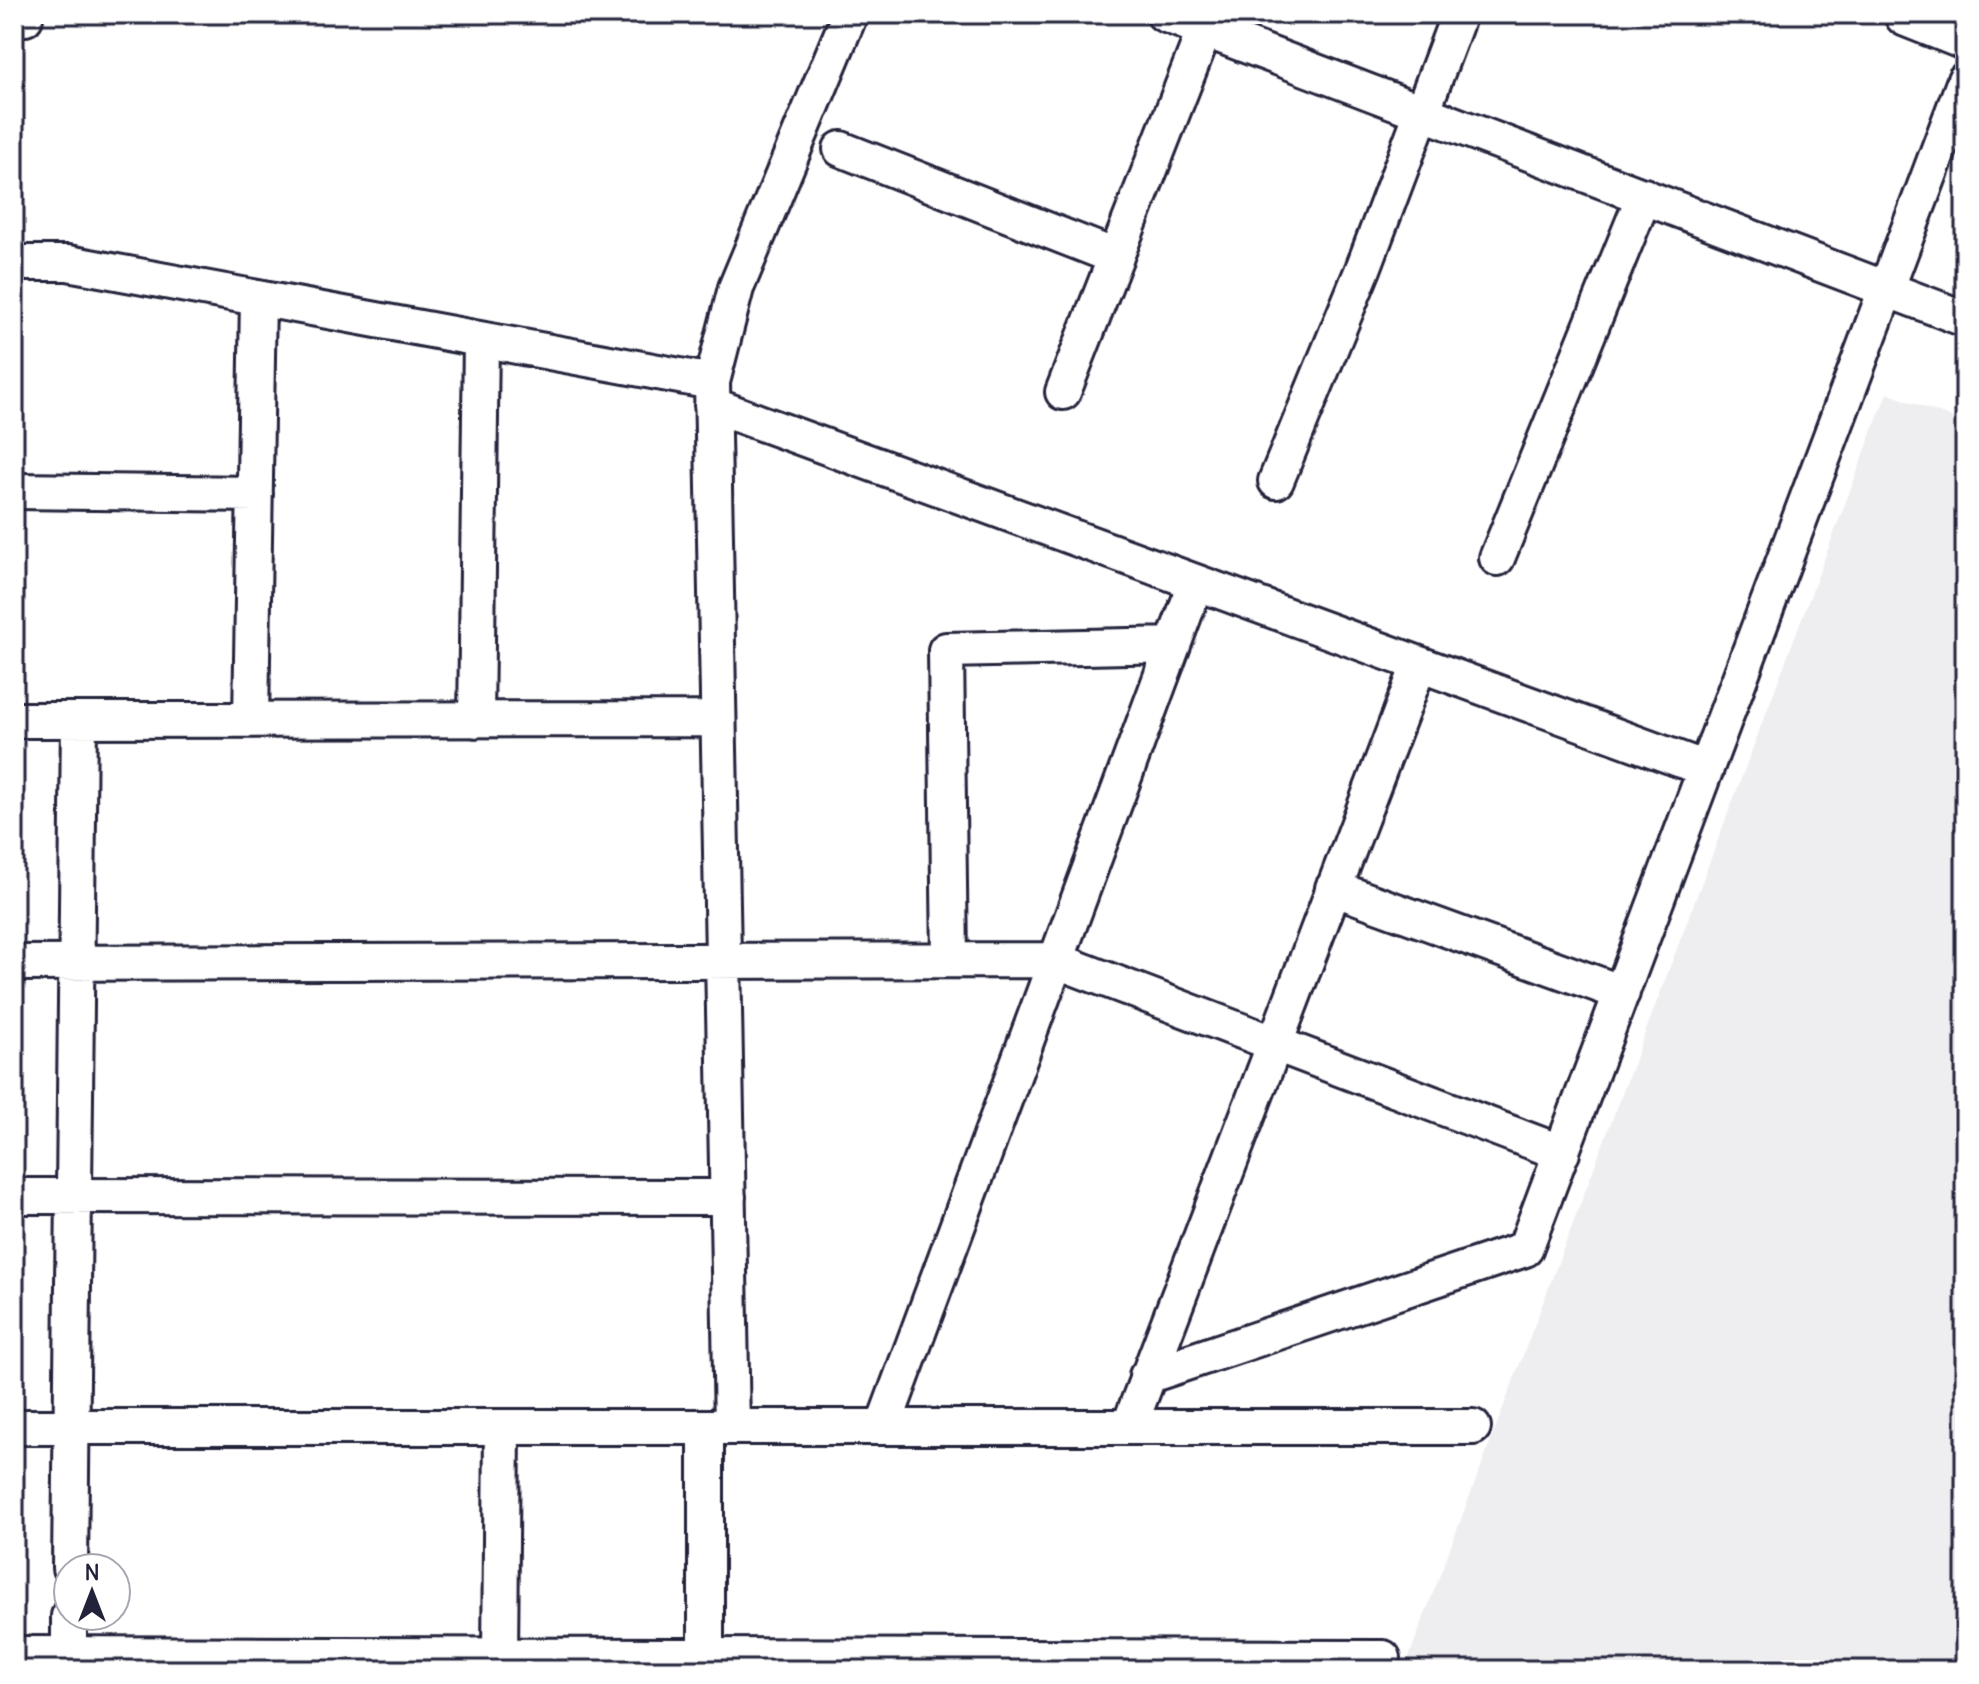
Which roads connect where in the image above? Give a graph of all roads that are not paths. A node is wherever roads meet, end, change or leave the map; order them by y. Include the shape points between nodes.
1 (850, 14) edge
2 (1164, 14) edge
3 (1459, 14) edge
4 (1907, 14) edge
5 (1205, 29) junction
6 (1965, 37) edge
7 (1965, 80) edge
8 (1423, 110) junction
9 (841, 149) dead end
10 (1644, 196) junction
11 (1116, 257) junction
12 (14, 263) edge
13 (1887, 289) junction
14 (258, 298) junction
15 (1965, 319) edge
16 (481, 340) junction
17 (1063, 392) dead end
18 (712, 394) junction
19 (1276, 481) dead end
20 (14, 491) edge
21 (255, 494) junction
22 (1497, 558) dead end
23 (1196, 583) junction
24 (1173, 645) junction
25 (1419, 665) junction
26 (718, 719) junction
27 (14, 720) edge
28 (79, 720) junction
29 (251, 720) junction
30 (476, 720) junction
31 (1706, 769) junction
32 (1333, 888) junction
33 (950, 960) junction
34 (1055, 960) junction
35 (723, 961) junction
36 (14, 963) edge
37 (76, 963) junction
38 (1622, 993) junction
39 (1275, 1042) junction
40 (1562, 1153) junction
41 (14, 1196) edge
42 (74, 1196) junction
43 (728, 1197) junction
44 (1147, 1376) junction
45 (14, 1427) edge
46 (72, 1427) junction
47 (502, 1427) junction
48 (719, 1427) junction
49 (883, 1427) junction
50 (1129, 1427) junction
51 (1473, 1427) dead end
52 (70, 1552) edge
53 (69, 1632) edge
54 (14, 1654) edge
55 (500, 1656) junction
56 (1383, 1658) dead end
57 (69, 1662) edge
58 (706, 1664) edge

1 - 18 street via 736,288
2 - 5 street
3 - 8 street
4 - 6 main road
5 - 8 street
5 - 11 street
7 - 13 street
8 - 10 street
8 - 19 street
9 - 11 street
10 - 13 street
10 - 22 street
11 - 17 street
12 - 14 street via 68,263
13 - 15 street
13 - 31 street
14 - 16 street
14 - 21 street
16 - 18 street
16 - 30 street
18 - 23 street
18 - 26 street
20 - 21 street
21 - 29 street
23 - 24 street
23 - 25 street
24 - 33 street via 946,650
24 - 34 street
25 - 31 street
25 - 32 street
26 - 30 street
26 - 35 street
27 - 28 street
28 - 29 street
28 - 37 street
29 - 30 street
31 - 38 street
32 - 38 street
32 - 39 street
33 - 34 street
33 - 35 street
34 - 39 street
34 - 49 street
35 - 37 street
35 - 43 street
36 - 37 street
37 - 42 street
38 - 40 street
39 - 40 street
39 - 44 street
40 - 44 street via 1525,1249
41 - 42 street
42 - 43 street
42 - 46 street
43 - 48 street
44 - 50 street
45 - 46 street
46 - 47 street
46 - 52 street
47 - 48 street
47 - 55 street
48 - 49 street
48 - 58 street
49 - 50 street
50 - 51 street
53 - 57 street
54 - 57 street
55 - 57 street
55 - 58 street
56 - 58 street

